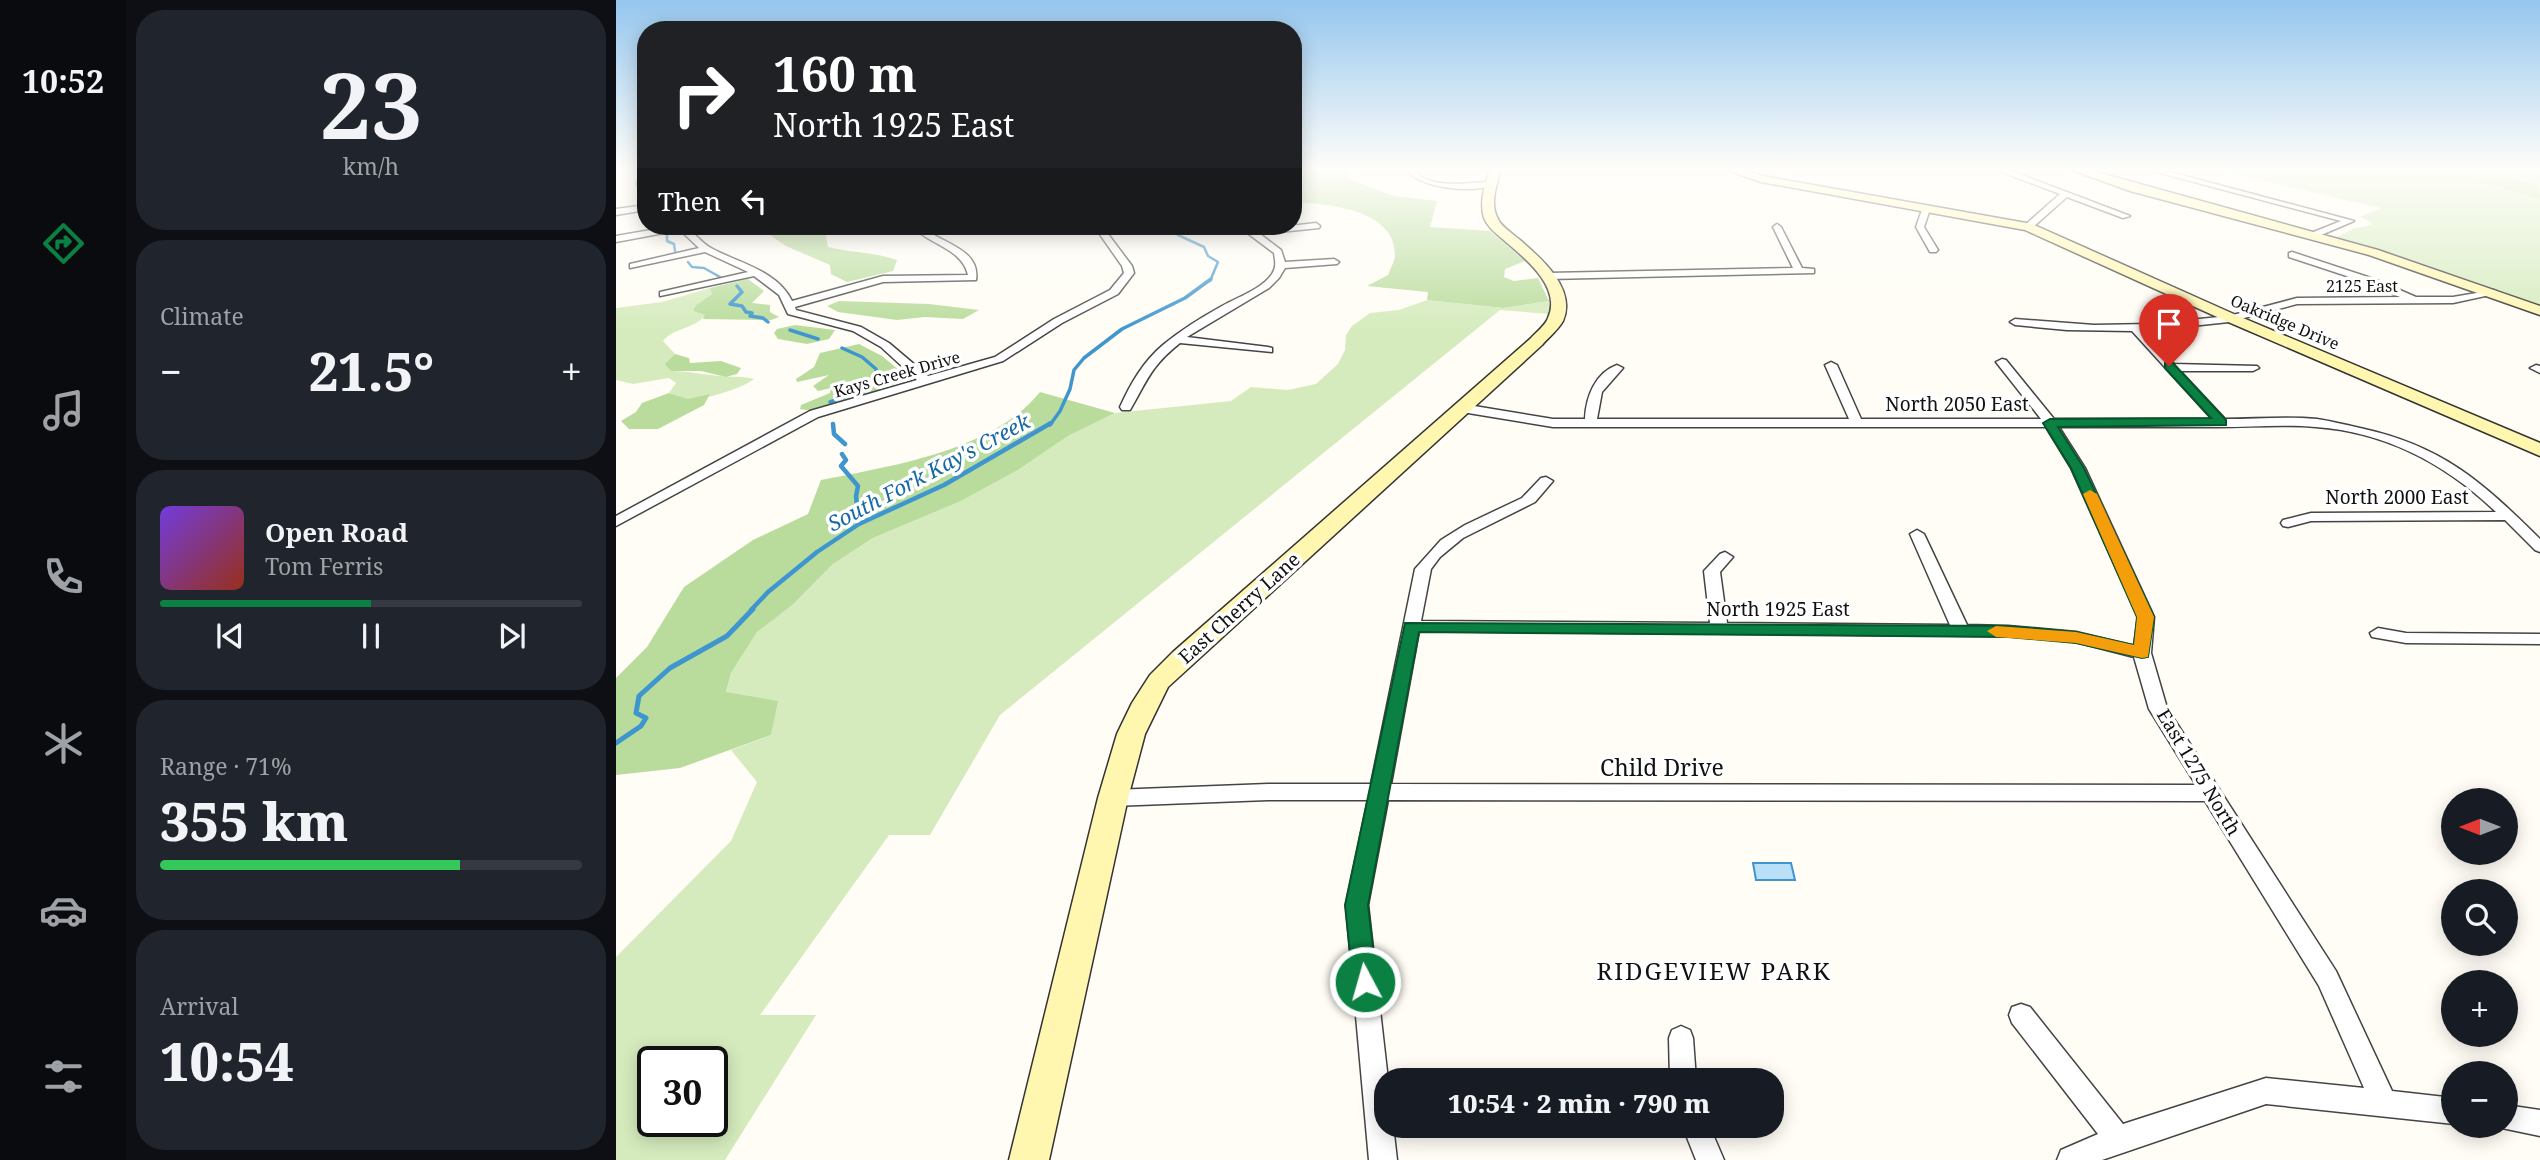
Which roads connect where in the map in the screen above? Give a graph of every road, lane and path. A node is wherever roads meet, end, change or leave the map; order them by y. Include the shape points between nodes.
1 (1493, 223) edge
2 (1921, 223) edge
3 (2006, 223) edge
4 (2032, 223) edge
5 (2267, 223) edge
6 (2349, 223) edge
7 (1302, 226) edge
8 (1316, 226) dead end
9 (1777, 227) dead end
10 (2028, 227) junction
11 (637, 235) edge
12 (691, 235) edge
13 (927, 235) edge
14 (1105, 235) edge
15 (1256, 235) edge
16 (2314, 235) junction
17 (616, 239) edge
18 (706, 249) junction
19 (1933, 250) dead end
20 (2292, 256) dead end
21 (1334, 262) dead end
22 (1281, 265) junction
23 (633, 266) dead end
24 (1811, 271) dead end
25 (755, 272) junction
26 (1799, 272) junction
27 (1549, 276) junction
28 (2494, 293) junction
29 (664, 294) dead end
30 (2418, 301) junction
31 (789, 305) junction
32 (2540, 311) edge
33 (2231, 318) junction
34 (2015, 322) dead end
35 (2133, 326) junction
36 (1178, 339) junction
37 (1268, 350) dead end
38 (2002, 362) dead end
39 (1832, 365) dead end
40 (2171, 367) junction
41 (1617, 368) dead end
42 (2253, 368) dead end
43 (926, 382) junction
44 (1126, 407) dead end
45 (1462, 408) junction
46 (2221, 422) junction
47 (1591, 423) junction
48 (2050, 423) junction
49 (1857, 424) junction
50 (2540, 450) edge
51 (1546, 481) dead end
52 (2508, 516) junction
53 (616, 522) edge
54 (2288, 523) dead end
55 (1917, 534) dead end
56 (2540, 547) edge
57 (1726, 557) dead end
58 (1411, 626) junction
59 (1719, 631) junction
60 (1962, 631) junction
61 (2378, 633) dead end
62 (2540, 639) edge
63 (2142, 653) junction
64 (1378, 792) junction
65 (2211, 793) junction
66 (1113, 798) junction
67 (2021, 1015) dead end
68 (1681, 1038) dead end
69 (1682, 1068) edge
70 (2384, 1103) junction
71 (2441, 1110) edge
72 (2518, 1119) edge
73 (2540, 1122) edge
74 (1701, 1138) edge
75 (2118, 1139) junction
76 (1029, 1160) edge
77 (1383, 1160) edge
78 (1710, 1160) edge
79 (2071, 1160) edge

1 - 27 street
2 - 19 street
3 - 10 street, Oakridge Drive
4 - 10 street
5 - 16 street
6 - 16 street
7 - 8 street
9 - 26 street
10 - 33 street, Oakridge Drive
11 - 17 street
12 - 18 street
13 - 31 street via 969,261 973,278 883,279
14 - 43 street, Kays Creek Drive via 1128,266 1129,273 1114,292 999,359
15 - 22 street via 1278,252
16 - 28 street
18 - 23 street
18 - 25 street
20 - 30 street
21 - 22 street
22 - 36 street via 1266,286
24 - 26 street
25 - 29 street
25 - 31 street via 783,293
26 - 27 street
27 - 45 street, East Cherry Lane via 1559,298 1556,319
28 - 30 street, 2125 East
28 - 32 street
30 - 33 street, 2125 East via 2297,301
31 - 43 street via 792,312 859,330 885,345
33 - 35 street, 2125 East
33 - 50 street, Oakridge Drive
34 - 35 street, 2125 East
35 - 40 street
36 - 37 street
36 - 44 street via 1133,385
38 - 48 street, East 1275 North
39 - 49 street
40 - 42 street
40 - 46 street
41 - 47 street via 1596,389
43 - 53 street, Kays Creek Drive via 814,414
45 - 47 street, North 2050 East via 1530,420
45 - 66 street, East Cherry Lane via 1159,681 1131,734
46 - 48 street, North 2050 East
46 - 52 street, North 2050 East via 2316,423 2403,445 2440,460
47 - 49 street, North 2050 East
48 - 49 street, North 2050 East
48 - 63 street, East 1275 North via 2078,468 2146,617
51 - 58 street via 1529,500 1455,534 1436,550 1423,569
52 - 54 street, North 2000 East via 2311,517
52 - 56 street, North 2050 East
55 - 60 street
57 - 59 street via 1712,570
58 - 59 street, North 1925 East
58 - 64 street
59 - 60 street, North 1925 East
60 - 63 street, North 1925 East via 2076,637
61 - 62 street via 2406,638
63 - 65 street, East 1275 North via 2158,709
64 - 65 street, Child Drive
64 - 66 street, Child Drive
64 - 77 street via 1357,905
65 - 70 street, East 1275 North via 2328,979
66 - 76 street, East Cherry Lane
67 - 75 street
68 - 69 street
70 - 71 street
70 - 75 street via 2266,1091
72 - 73 street
74 - 78 street
75 - 79 street

